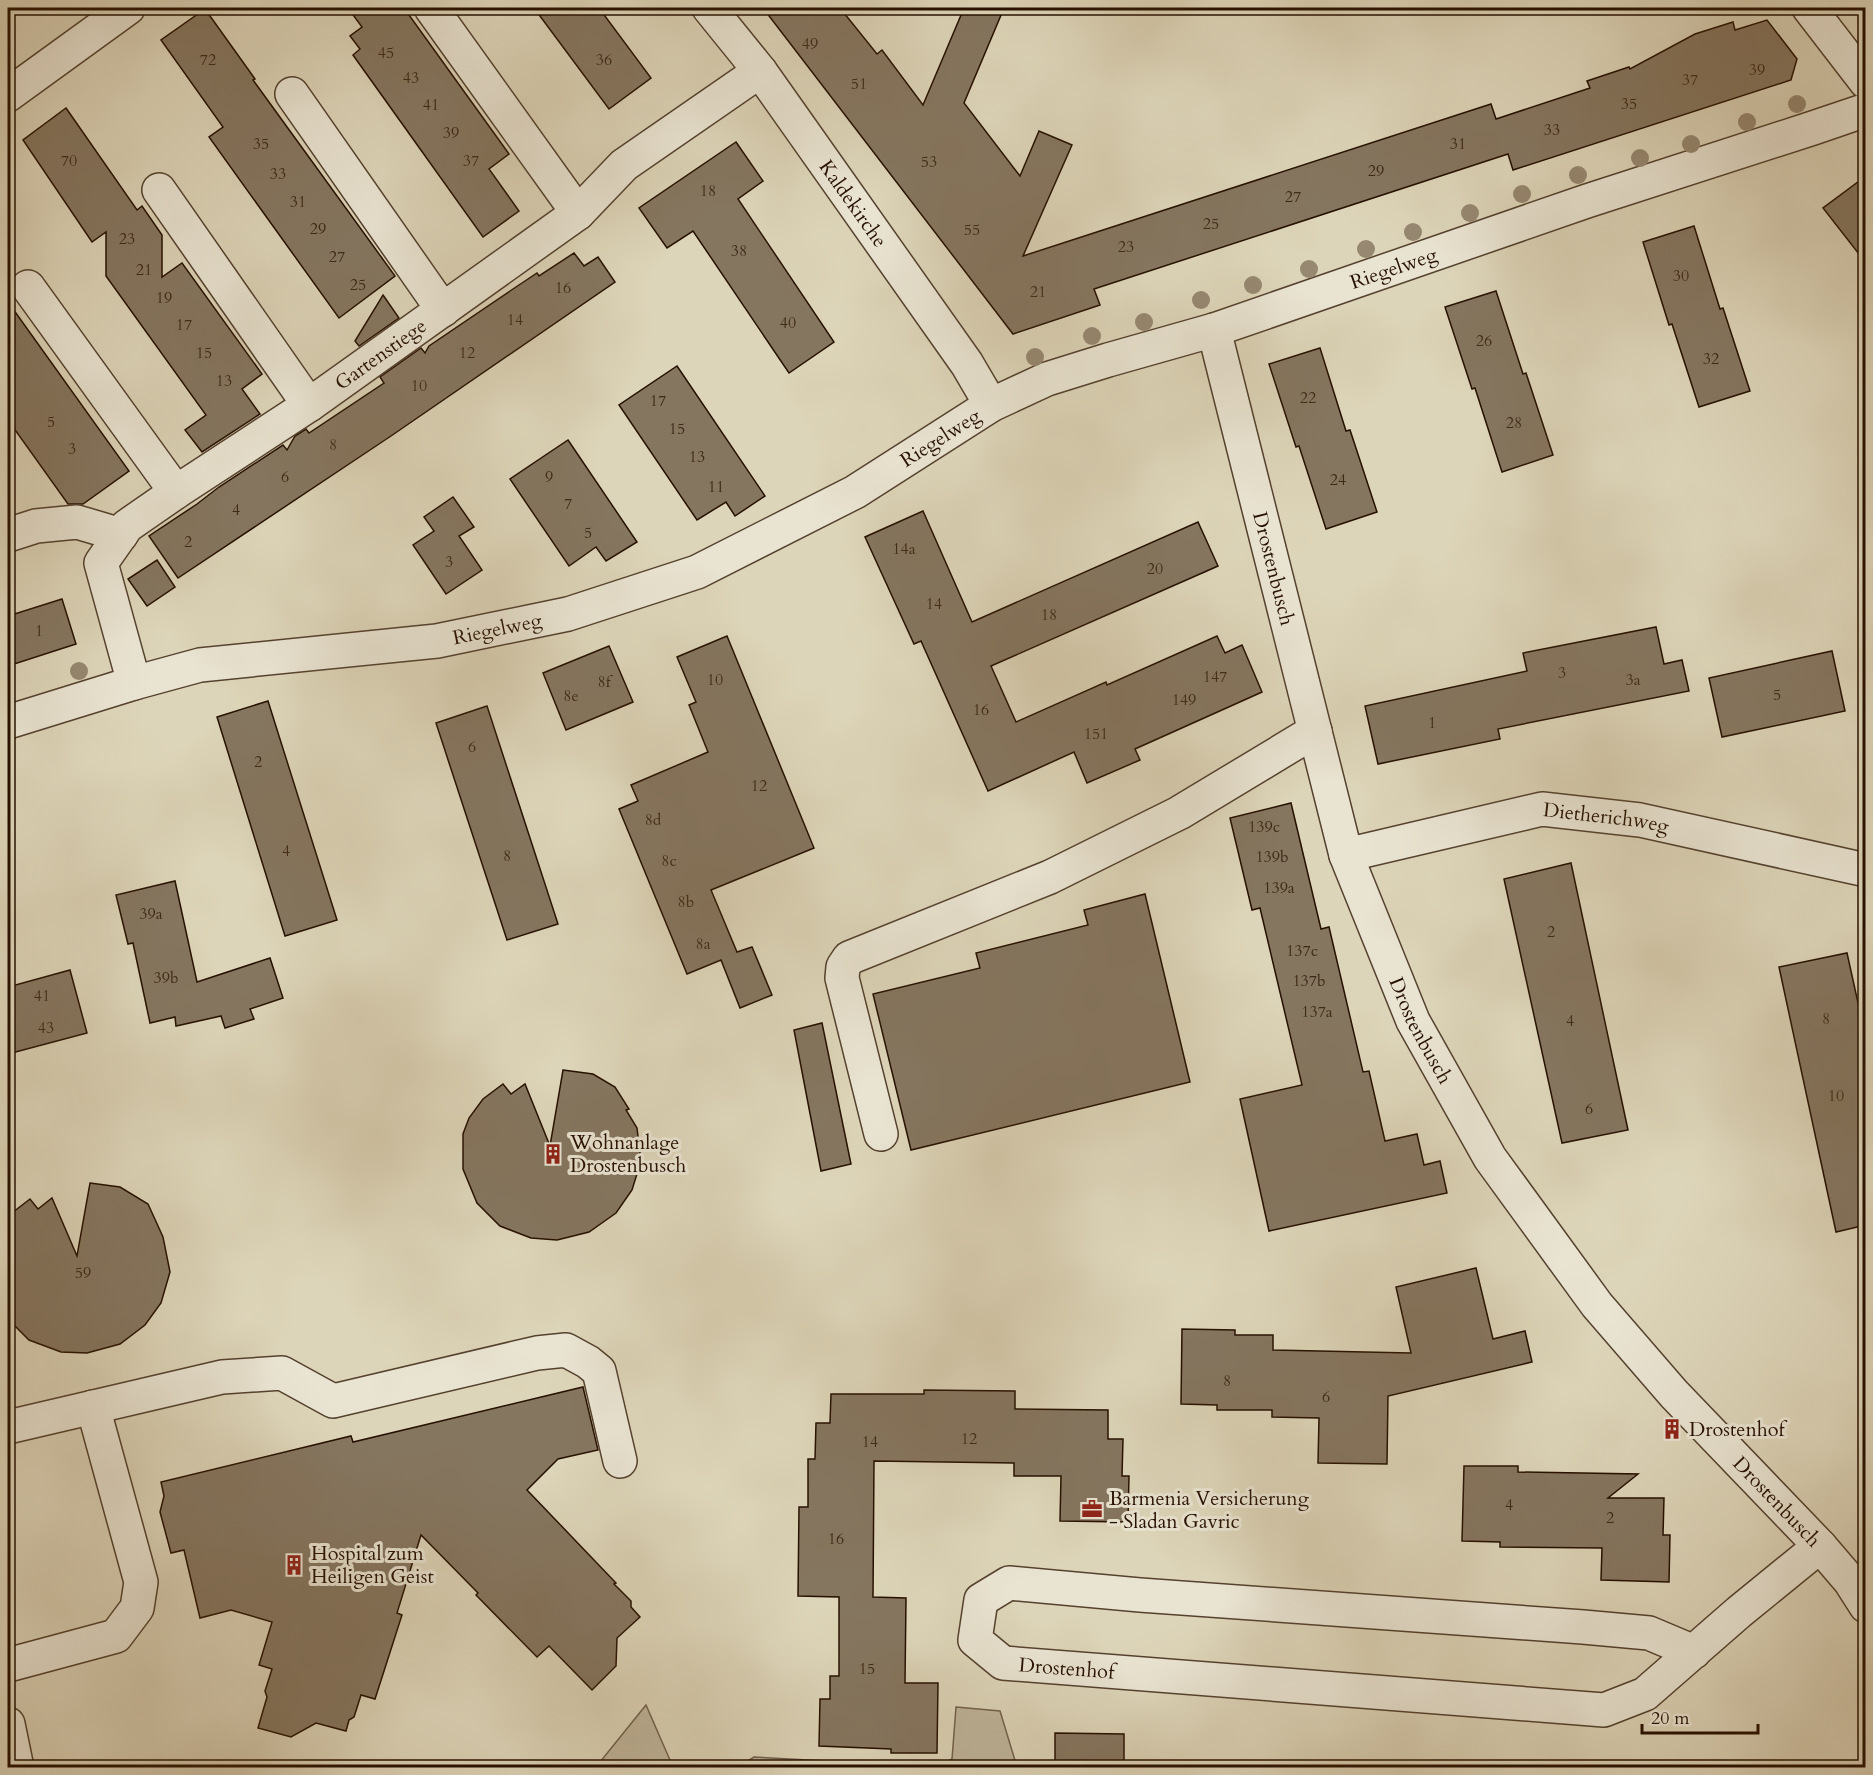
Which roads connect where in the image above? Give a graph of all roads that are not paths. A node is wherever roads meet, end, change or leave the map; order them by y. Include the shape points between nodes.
1 (128, 8) edge
2 (431, 8) edge
3 (710, 8) edge
4 (1809, 8) edge
5 (760, 71) junction
6 (1866, 82) edge
7 (292, 94) dead end
8 (8, 95) edge
9 (1866, 110) edge
10 (159, 190) dead end
11 (578, 213) junction
12 (28, 287) dead end
13 (443, 310) junction
14 (1214, 330) junction
15 (309, 405) junction
16 (990, 405) junction
17 (176, 492) junction
18 (8, 535) edge
19 (121, 535) junction
20 (134, 683) junction
21 (8, 722) edge
22 (1315, 731) junction
23 (1347, 855) junction
24 (1866, 870) edge
25 (881, 1134) dead end
26 (93, 1407) junction
27 (8, 1428) edge
28 (620, 1461) dead end
29 (1820, 1546) junction
30 (1866, 1606) edge
31 (1694, 1652) junction
32 (8, 1665) edge
33 (8, 1724) edge
34 (17, 1767) edge

1 - 8 street
2 - 11 street
3 - 5 street, Kaldekirche
4 - 6 street
5 - 11 street, Gartenstiege via 624,165
5 - 16 street, Kaldekirche via 967,364
7 - 13 street
9 - 14 street, Riegelweg
10 - 15 street
11 - 13 street, Gartenstiege
12 - 17 street
13 - 15 street, Gartenstiege
14 - 16 street, Riegelweg via 1047,379
14 - 22 street, Drostenbusch
15 - 17 street, Gartenstiege
16 - 20 street, Riegelweg via 855,492 697,572 568,614 437,641 200,665
17 - 19 street, Gartenstiege via 127,526
18 - 19 street via 36,526 77,522
19 - 20 street, Gartenstiege via 100,563
20 - 21 street, Riegelweg
22 - 23 street, Drostenbusch
22 - 25 street via 1179,813 1050,877 849,958 842,978
23 - 24 street, Dietherichweg via 1542,809 1640,820
23 - 29 street, Drostenbusch via 1413,1021 1490,1158 1597,1305 1674,1394
26 - 27 street
26 - 28 street via 222,1377 282,1373 333,1401 537,1353 566,1350 599,1371
26 - 32 street via 141,1582 137,1608 116,1636
29 - 30 street, Drostenbusch
29 - 31 street, Drostenhof
31 - 31 street, Drostenhof via 1649,1633 1009,1583 981,1600 975,1640 1003,1663 1604,1710 1645,1694
33 - 34 street

